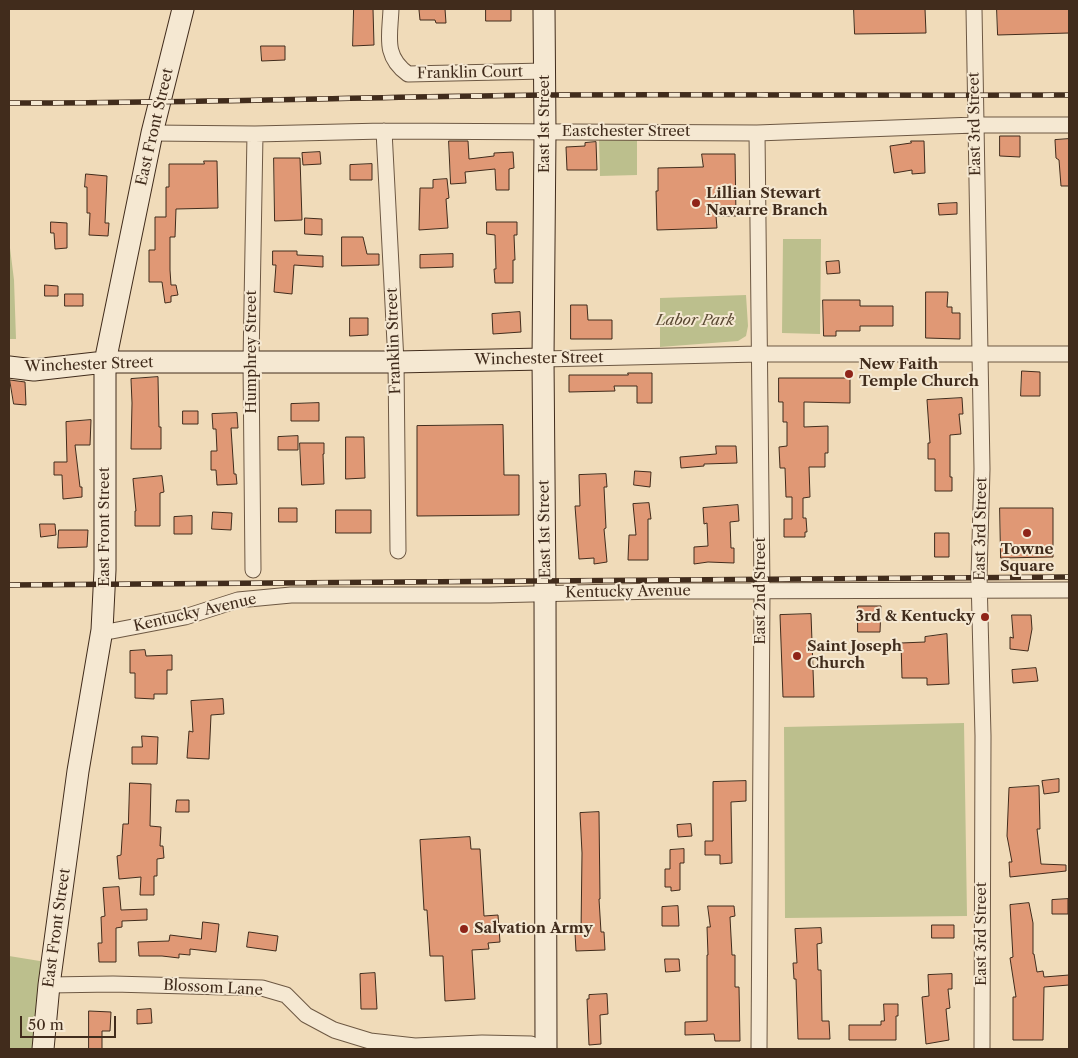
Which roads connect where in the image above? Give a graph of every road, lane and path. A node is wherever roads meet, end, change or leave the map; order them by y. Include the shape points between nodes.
1 (184, 9) edge
2 (391, 9) edge
3 (544, 9) edge
4 (974, 9) edge
5 (545, 71) junction
6 (975, 125) junction
7 (1069, 125) edge
8 (384, 131) junction
9 (545, 132) junction
10 (152, 133) junction
11 (757, 133) junction
12 (255, 134) junction
13 (759, 354) junction
14 (979, 354) junction
15 (1069, 354) edge
16 (543, 359) junction
17 (105, 362) junction
18 (251, 362) junction
19 (396, 362) junction
20 (9, 367) edge
21 (398, 551) dead end
22 (253, 570) dead end
23 (762, 590) junction
24 (980, 590) junction
25 (1069, 590) edge
26 (546, 594) junction
27 (102, 630) junction
28 (49, 985) junction
29 (43, 1049) edge
30 (541, 1049) edge
31 (546, 1049) edge
32 (759, 1049) edge
33 (982, 1049) edge

1 - 10 street, East Front Street
2 - 5 street, Franklin Court via 389,52 408,74
3 - 5 street, East 1st Street
4 - 6 street, East 3rd Street
5 - 9 street, East 1st Street
6 - 7 street, Eastchester Street
6 - 11 street, Eastchester Street
6 - 14 street, East 3rd Street
8 - 9 street, Eastchester Street
8 - 12 street, Eastchester Street
8 - 19 street, Franklin Street
9 - 11 street, Eastchester Street
9 - 16 street, East 1st Street
10 - 12 street, Eastchester Street
10 - 17 street, East Front Street
11 - 13 street, East 2nd Street
12 - 18 street, Humphrey Street
13 - 14 street, Winchester Street
13 - 16 street, Winchester Street
13 - 23 street, East 2nd Street
14 - 15 street, Winchester Street
14 - 24 street, East 3rd Street via 982,470
16 - 19 street, Winchester Street
16 - 26 street, East 1st Street
17 - 18 street, Winchester Street
17 - 20 street, Winchester Street via 34,370
17 - 27 street, East Front Street
18 - 19 street, Winchester Street
18 - 22 street, Humphrey Street
19 - 21 street, Franklin Street
23 - 24 street, Kentucky Avenue
23 - 26 street, Kentucky Avenue
23 - 32 street, East 2nd Street
24 - 25 street, Kentucky Avenue
24 - 33 street, East 3rd Street
26 - 27 street, Kentucky Avenue via 266,597 238,600 185,617 112,631
26 - 31 street, East 1st Street
27 - 28 street, East Front Street via 78,771
28 - 29 street, East Front Street
28 - 30 street, Blossom Lane via 262,988 286,995 306,1015 334,1030 370,1041 415,1046 531,1044

